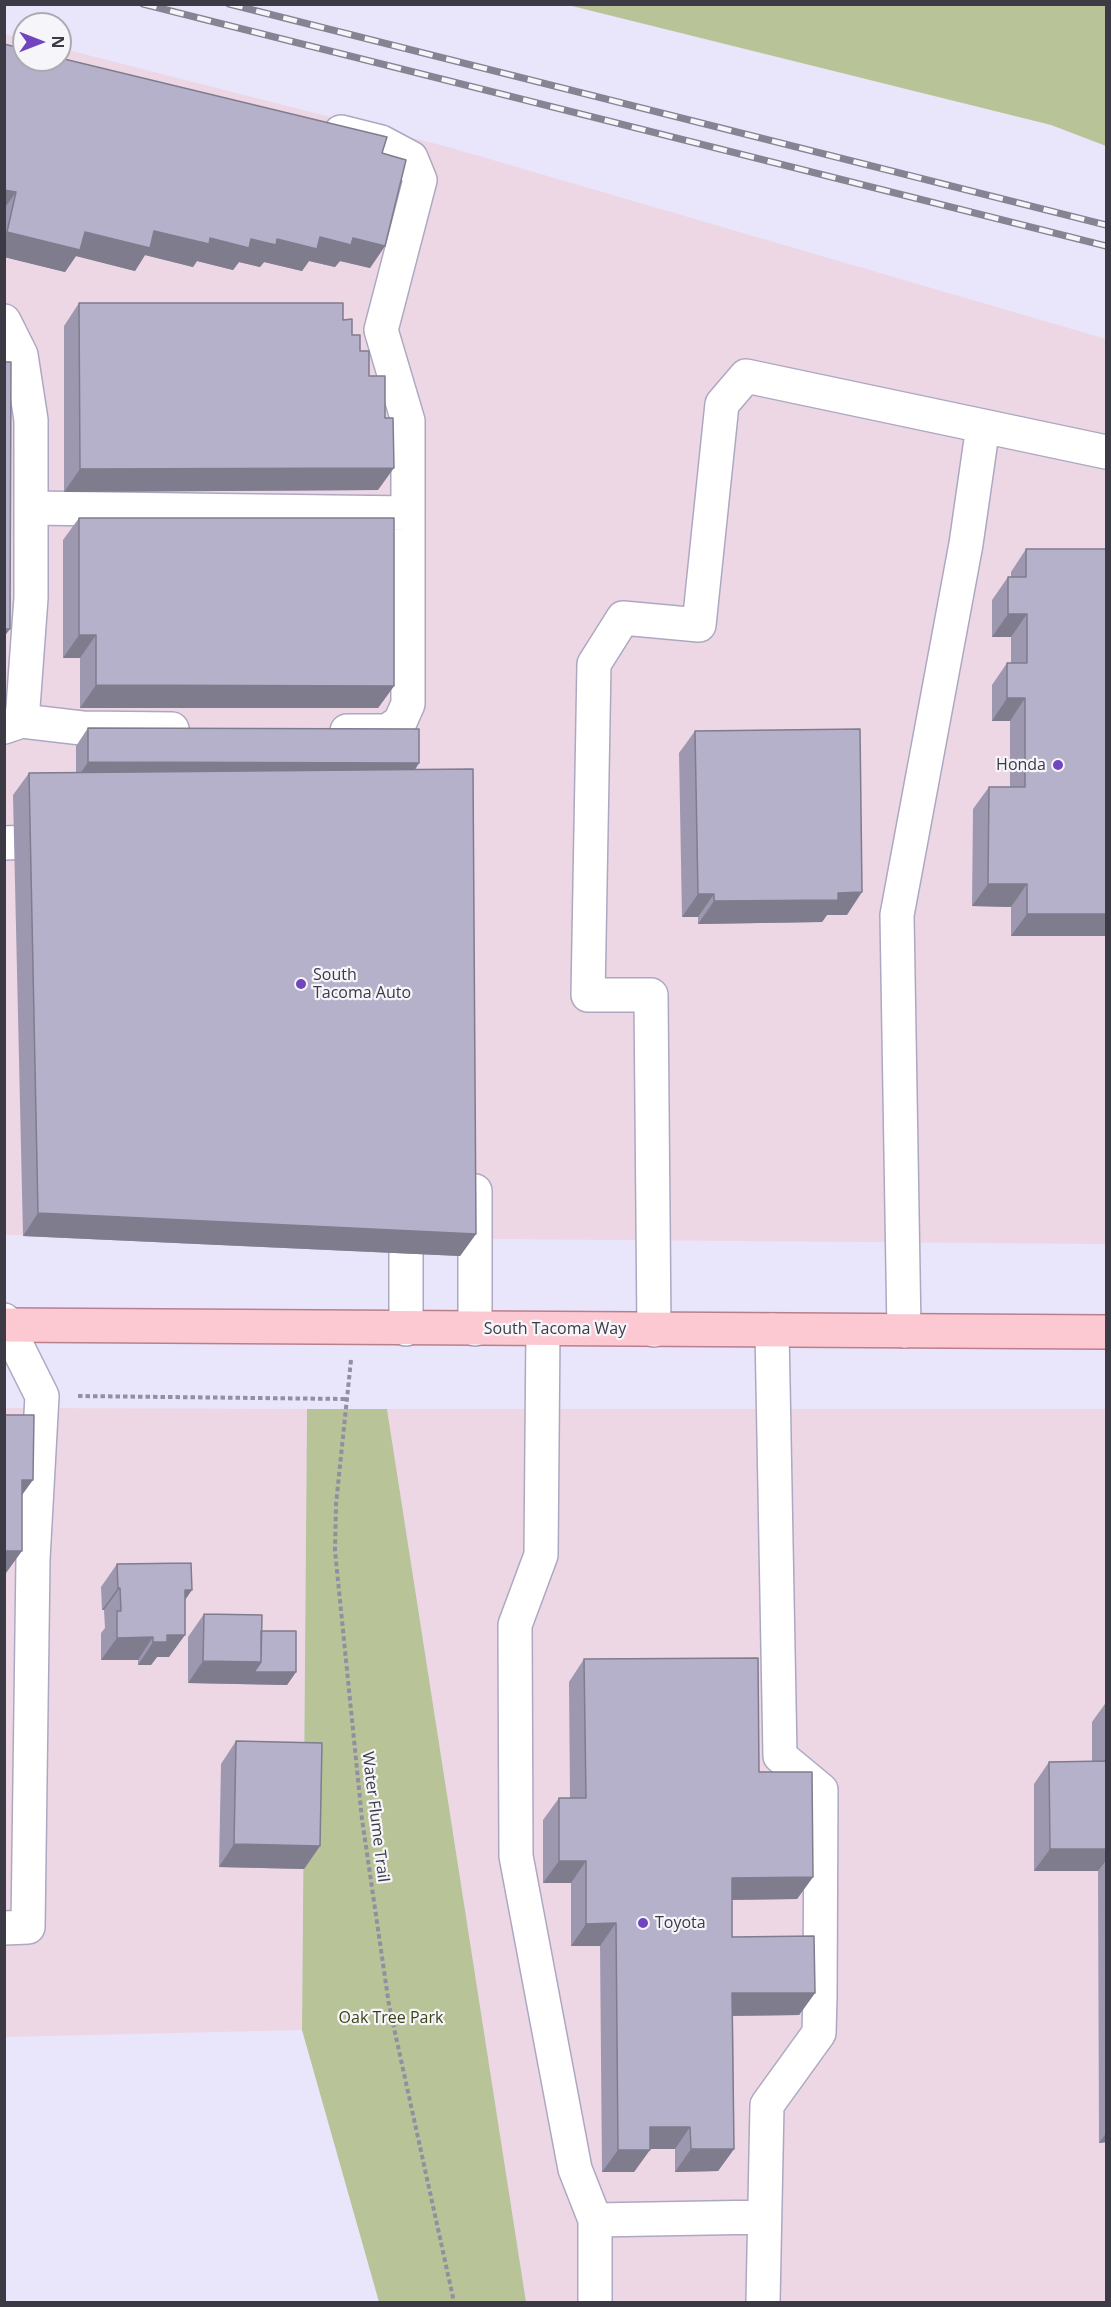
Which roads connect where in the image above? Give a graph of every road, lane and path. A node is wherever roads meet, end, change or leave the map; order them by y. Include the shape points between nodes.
1 (312, 125) edge
2 (4, 321) edge
3 (983, 426) junction
4 (1107, 452) edge
5 (31, 507) junction
6 (408, 513) junction
7 (13, 724) edge
8 (199, 729) edge
9 (316, 730) edge
10 (4, 843) edge
11 (80, 849) edge
12 (398, 1191) edge
13 (475, 1191) edge
14 (5, 1324) edge
15 (354, 1328) junction
16 (406, 1329) junction
17 (475, 1329) junction
18 (543, 1329) junction
19 (654, 1330) junction
20 (772, 1330) junction
21 (904, 1331) junction
22 (1107, 1332) edge
23 (42, 1396) junction
24 (347, 1399) junction
25 (4, 1928) edge
26 (764, 2217) junction
27 (595, 2220) junction
28 (454, 2302) edge
29 (595, 2302) edge
30 (763, 2302) edge

1 - 6 lane via 381,142 411,158 420,180 381,330 408,421
2 - 5 lane via 21,355 31,420
3 - 4 lane
3 - 19 lane via 746,375 722,404 699,625 624,618 594,664 588,994 651,995
3 - 21 lane via 966,544 897,915
5 - 6 lane
5 - 7 lane via 31,598
6 - 9 lane via 408,704 400,722 387,731
7 - 8 lane
10 - 11 lane
12 - 16 lane
13 - 17 lane
14 - 15 main road, South Tacoma Way
14 - 23 lane
15 - 16 main road, South Tacoma Way
15 - 24 path, Water Flume Trail
16 - 17 main road, South Tacoma Way
17 - 18 main road, South Tacoma Way
18 - 19 main road, South Tacoma Way
18 - 27 lane via 541,1555 515,1625 516,1856 575,2169
19 - 20 main road, South Tacoma Way
20 - 21 main road, South Tacoma Way
20 - 26 lane via 780,1756 821,1790 820,1996 819,2033 767,2105
21 - 22 main road, South Tacoma Way
23 - 24 path
23 - 25 lane via 33,1559 27,1927
24 - 28 path, Water Flume Trail via 335,1551 362,1819 389,2005
26 - 27 lane
26 - 30 lane
27 - 29 lane

